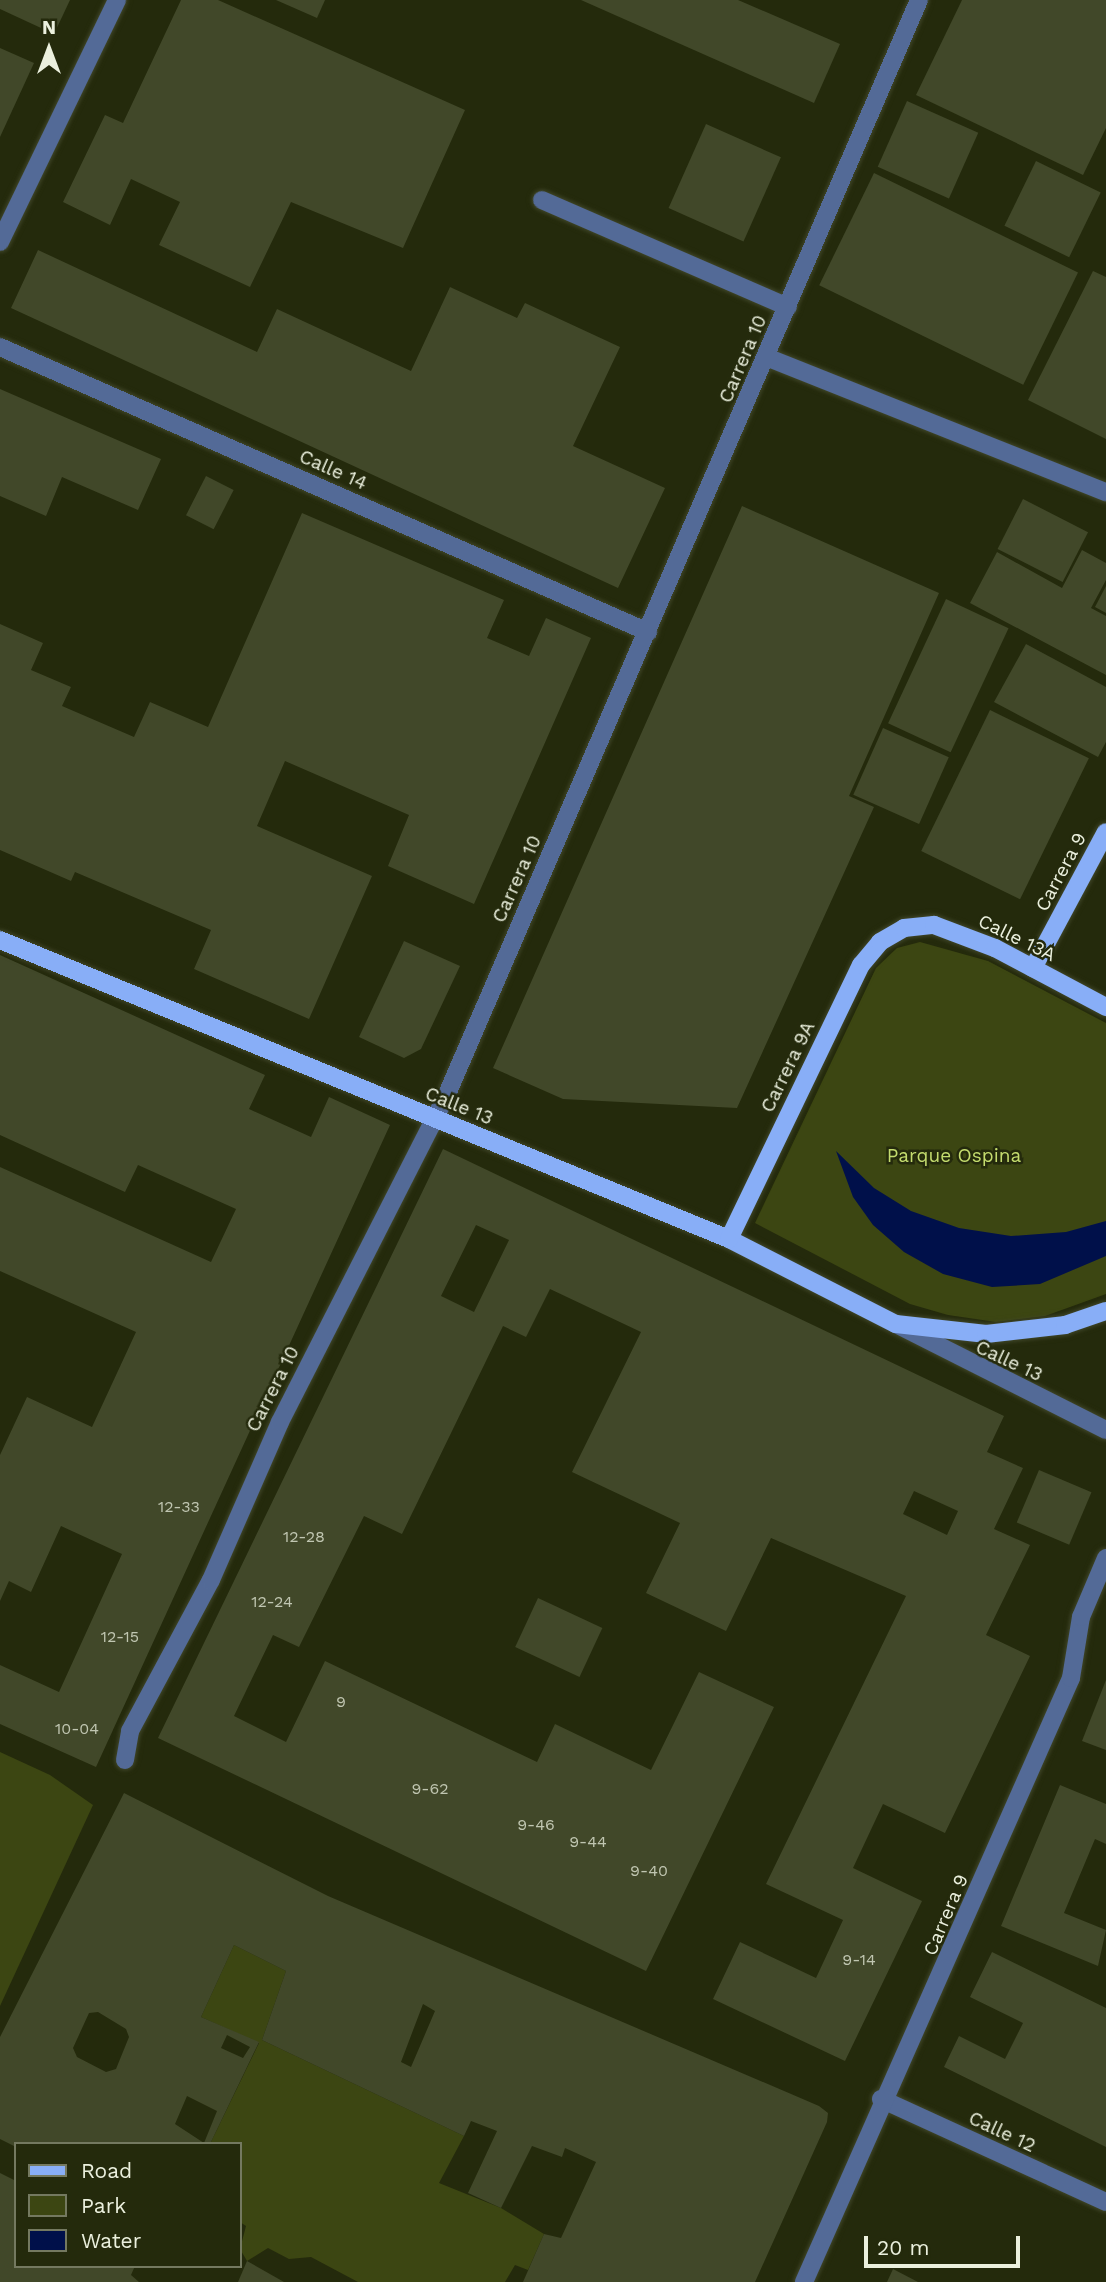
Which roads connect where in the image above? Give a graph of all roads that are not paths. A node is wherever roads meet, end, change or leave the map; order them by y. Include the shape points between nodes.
1 (117, 0) edge
2 (919, 0) edge
3 (542, 200) dead end
4 (0, 242) edge
5 (788, 307) junction
6 (0, 347) edge
7 (766, 357) junction
8 (1106, 492) edge
9 (648, 632) junction
10 (1106, 832) edge
11 (904, 928) joint
12 (0, 940) edge
13 (1033, 968) junction
14 (1106, 1007) edge
15 (435, 1119) junction
16 (729, 1239) junction
17 (1106, 1311) edge
18 (896, 1324) junction
19 (1106, 1430) edge
20 (1106, 1558) edge
21 (125, 1760) dead end
22 (881, 2099) junction
23 (1106, 2202) edge
24 (804, 2282) edge

1 - 4 street
2 - 5 street, Carrera 10
3 - 5 street
5 - 7 street, Carrera 10
6 - 9 street, Calle 14
7 - 8 street
7 - 9 street, Carrera 10
9 - 15 street, Carrera 10
10 - 13 main road, Carrera 9
11 - 13 main road, Calle 13A via 934,925
11 - 16 main road, Carrera 9A via 880,942 861,965
12 - 15 main road, Calle 13
13 - 14 main road, Calle 13A
15 - 16 main road, Calle 13
15 - 21 street, Carrera 10 via 406,1166 279,1422 211,1580 130,1731
16 - 18 main road, Calle 13
17 - 18 main road, Calle 13 via 1065,1325 986,1334
18 - 19 street, Calle 13
20 - 22 street, Carrera 9 via 1081,1617 1071,1678 914,2042
22 - 23 street, Calle 12
22 - 24 street, Carrera 9

